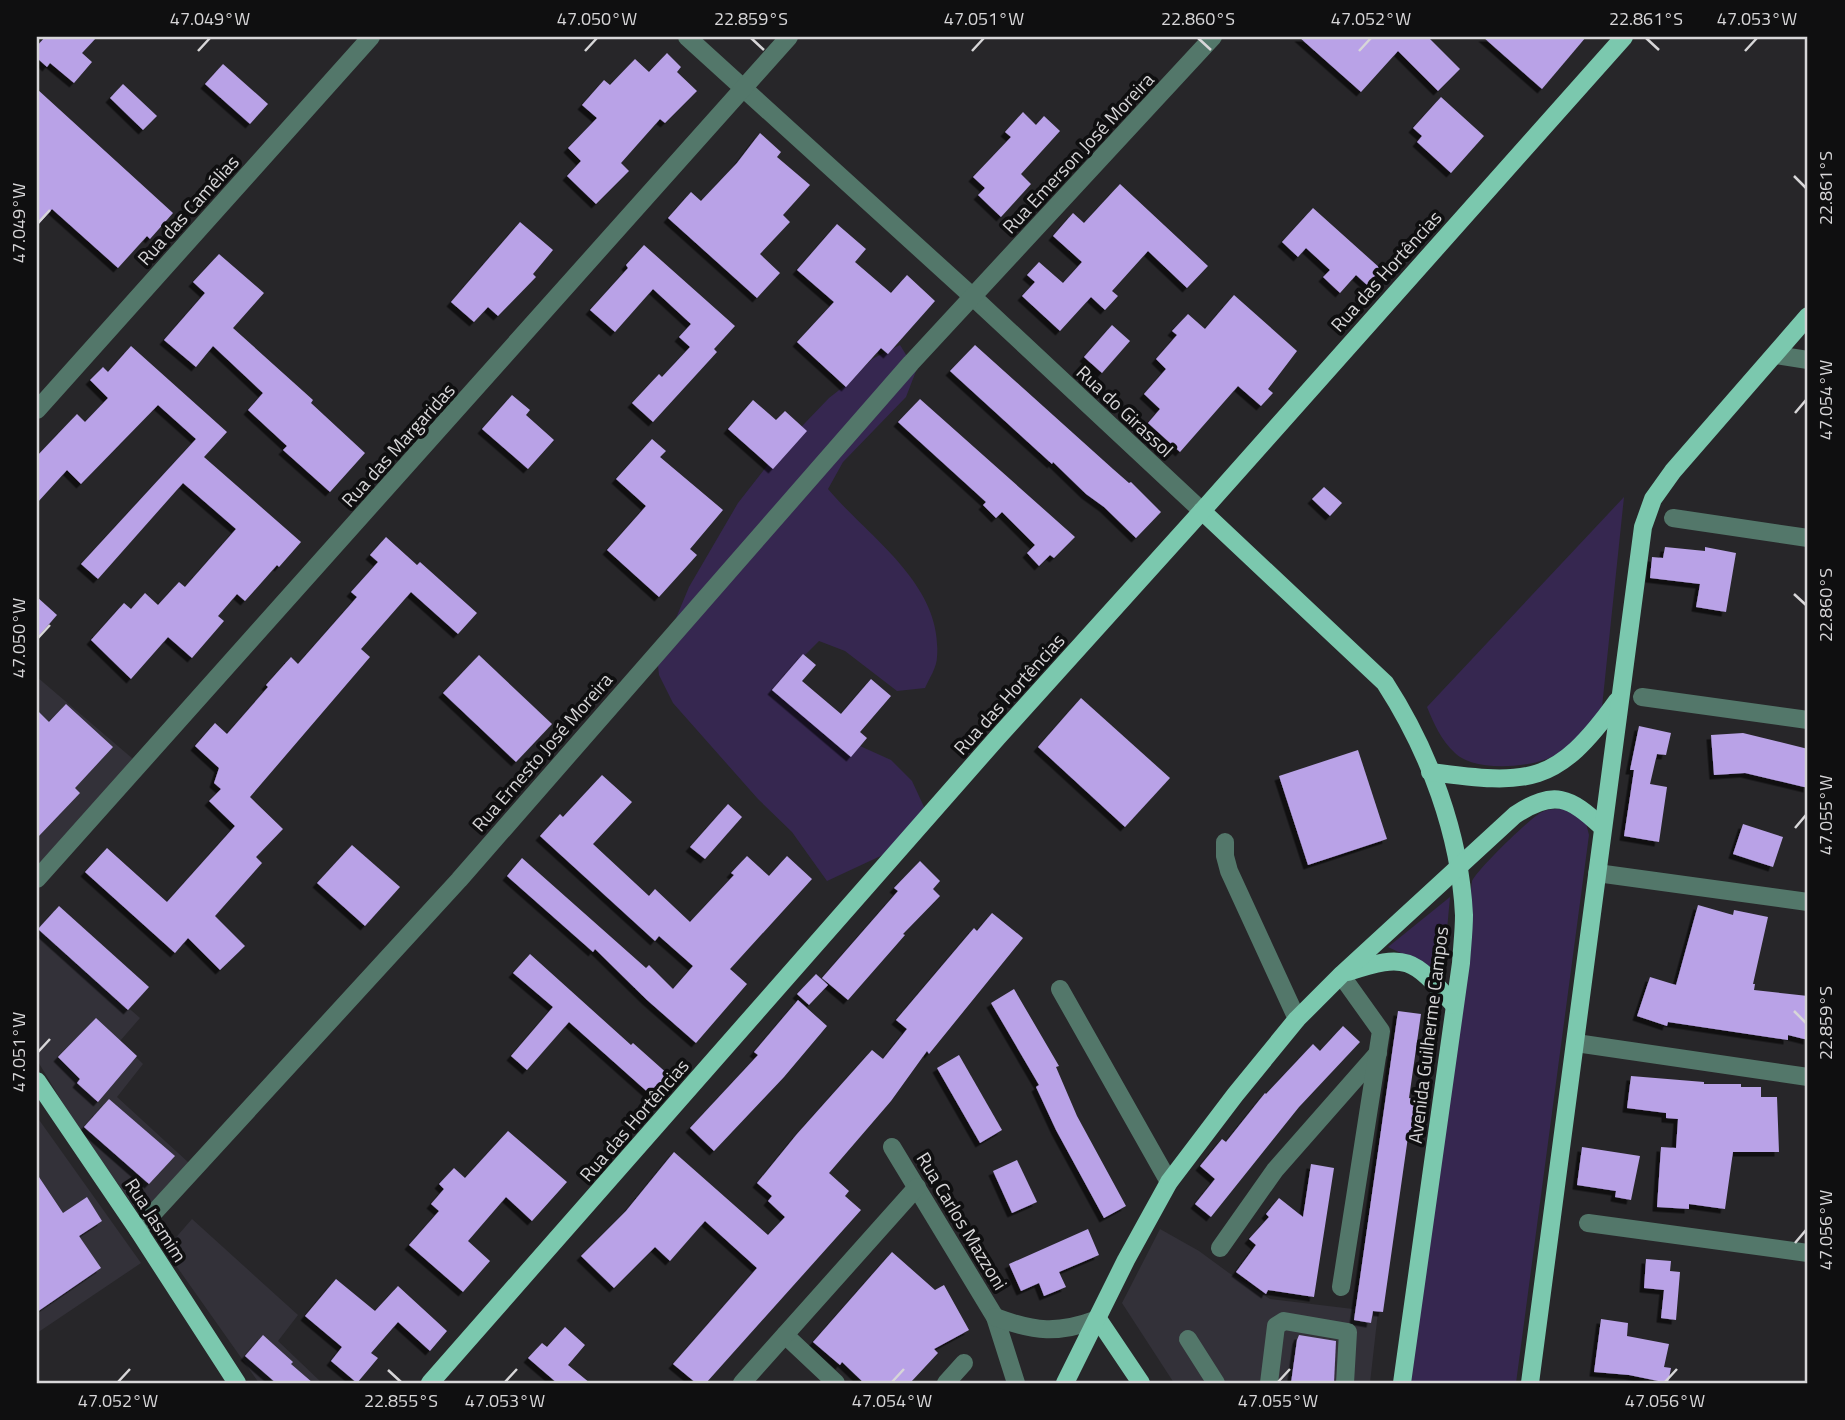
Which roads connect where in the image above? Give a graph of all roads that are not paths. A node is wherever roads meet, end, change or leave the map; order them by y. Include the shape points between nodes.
1 (371, 37) edge
2 (687, 37) edge
3 (789, 37) edge
4 (1213, 37) edge
5 (1623, 37) edge
6 (744, 88) junction
7 (973, 297) junction
8 (1808, 316) edge
9 (1775, 355) junction
10 (1808, 360) edge
11 (37, 411) edge
12 (1202, 511) junction
13 (1673, 518) dead end
14 (1808, 538) edge
15 (1642, 697) dead end
16 (1619, 698) junction
17 (1808, 720) edge
18 (1430, 772) junction
19 (1602, 827) junction
20 (1225, 842) dead end
21 (1458, 868) junction
22 (1597, 873) junction
23 (37, 879) edge
24 (1808, 902) edge
25 (1341, 975) junction
26 (1060, 989) dead end
27 (1454, 1005) junction
28 (1297, 1019) junction
29 (1576, 1043) junction
30 (1378, 1053) junction
31 (1808, 1077) edge
32 (37, 1081) edge
33 (892, 1147) dead end
34 (1169, 1182) junction
35 (917, 1187) junction
36 (1588, 1223) dead end
37 (138, 1230) junction
38 (1220, 1248) dead end
39 (1808, 1253) edge
40 (1341, 1287) dead end
41 (995, 1317) junction
42 (1098, 1319) junction
43 (785, 1335) junction
44 (1188, 1339) dead end
45 (964, 1363) dead end
46 (237, 1383) edge
47 (430, 1383) edge
48 (742, 1383) edge
49 (836, 1383) edge
50 (946, 1383) edge
51 (1016, 1383) edge
52 (1065, 1383) edge
53 (1141, 1383) edge
54 (1216, 1383) edge
55 (1269, 1383) edge
56 (1345, 1383) edge
57 (1402, 1383) edge
58 (1530, 1383) edge

1 - 11 street, Rua das Camélias
2 - 6 street, Rua do Girassol
3 - 6 street, Rua das Margaridas
4 - 7 street, Rua Emerson José Moreira
5 - 12 main road, Rua das Hortências
6 - 7 street, Rua do Girassol
6 - 23 street, Rua das Margaridas
7 - 12 street, Rua do Girassol
7 - 37 street, Rua Ernesto José Moreira via 837,444 459,880
8 - 9 main road
9 - 10 street
9 - 16 main road via 1653,499 1643,527
12 - 18 main road, Rua do Girassol via 1380,678
12 - 47 main road, Rua das Hortências
13 - 14 street
15 - 17 street
16 - 18 main road via 1597,730 1575,751 1537,776 1489,780
16 - 19 main road
18 - 21 main road, Rua do Girassol via 1449,824
19 - 21 main road via 1579,805 1563,800 1532,804
19 - 22 main road
20 - 28 street via 1229,871
21 - 25 main road
21 - 27 main road, Avenida Guilherme Campos via 1464,916
22 - 24 street
22 - 29 main road
25 - 27 main road via 1399,961 1415,966
25 - 28 main road
25 - 30 street via 1381,1031
26 - 34 street
27 - 57 main road, Avenida Guilherme Campos
28 - 34 main road
29 - 31 street
29 - 58 main road
30 - 38 street via 1275,1170
30 - 40 street
32 - 37 main road, Rua Jasmim
33 - 35 street, Rua Carlos Mazzoni
34 - 42 main road
35 - 41 street, Rua Carlos Mazzoni
35 - 43 street
36 - 39 street
37 - 46 main road, Rua Jasmim
41 - 42 street, Rua Carlos Mazzoni via 1024,1328 1049,1330
41 - 51 street, Rua Carlos Mazzoni
42 - 52 main road
42 - 53 main road
43 - 48 street
43 - 49 street
44 - 54 street
45 - 50 street
55 - 56 street via 1276,1326 1283,1321 1348,1332

